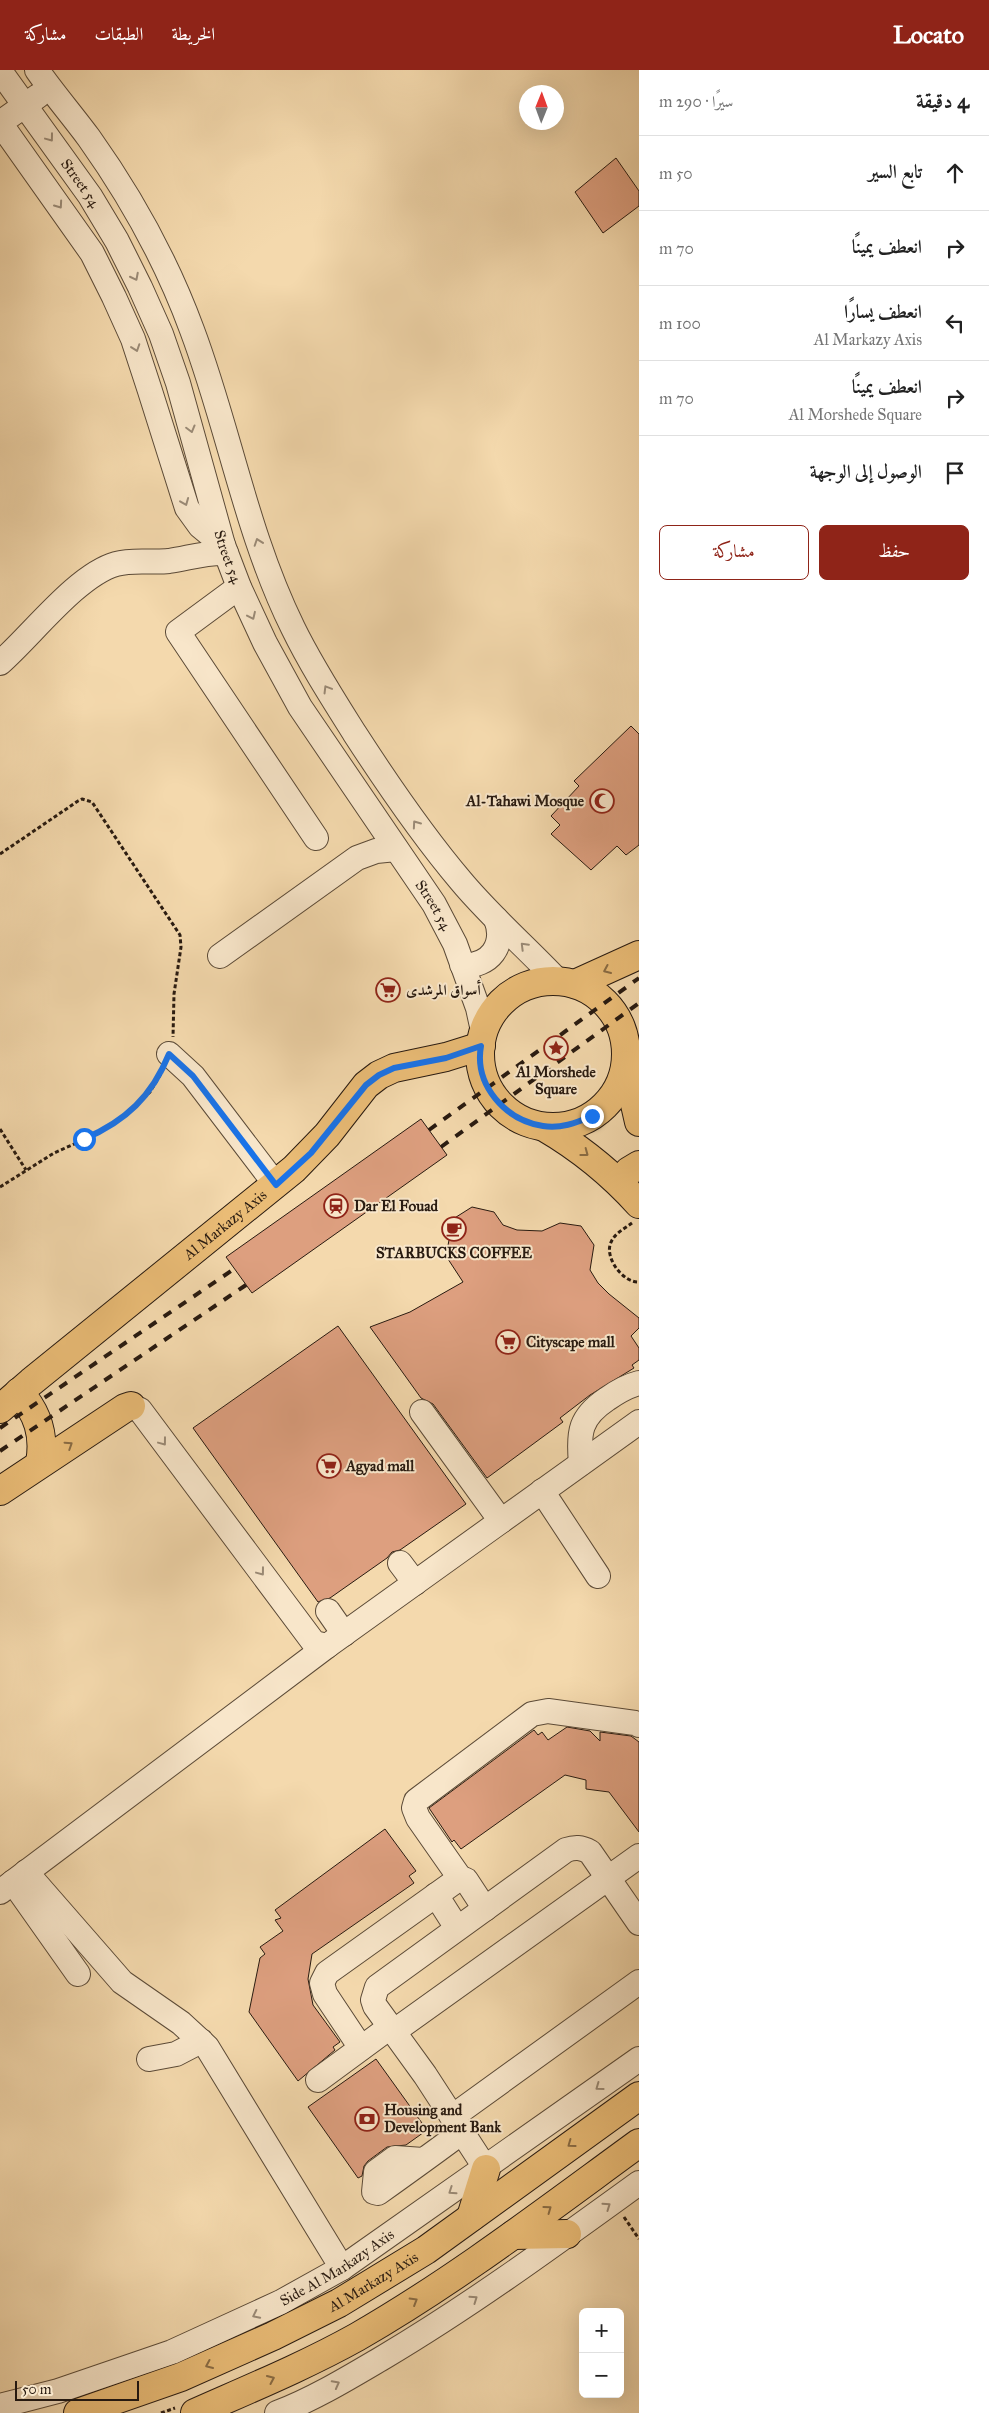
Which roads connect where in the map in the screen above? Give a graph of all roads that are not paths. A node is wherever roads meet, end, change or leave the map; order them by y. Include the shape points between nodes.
1 (41, 76) edge
2 (9, 90) edge
3 (0, 123) edge
4 (225, 549) junction
5 (238, 587) junction
6 (0, 663) edge
7 (316, 838) dead end
8 (396, 849) junction
9 (496, 919) junction
10 (639, 955) edge
11 (220, 956) dead end
12 (462, 966) junction
13 (566, 982) junction
14 (482, 1039) junction
15 (631, 1052) edge
16 (169, 1054) road end
17 (639, 1122) edge
18 (544, 1126) junction
19 (639, 1165) edge
20 (620, 1183) junction
21 (276, 1185) junction
22 (639, 1204) edge
23 (639, 1383) edge
24 (9, 1401) edge
25 (132, 1406) joint
26 (422, 1412) dead end
27 (639, 1422) edge
28 (40, 1463) junction
29 (581, 1464) junction
30 (542, 1491) junction
31 (0, 1492) edge
32 (502, 1521) junction
33 (400, 1563) dead end
34 (598, 1576) dead end
35 (415, 1583) junction
36 (328, 1611) dead end
37 (336, 1640) junction
38 (639, 1726) edge
39 (639, 1856) edge
40 (460, 1878) junction
41 (608, 1878) junction
42 (13, 1882) edge
43 (436, 1895) junction
44 (485, 1908) junction
45 (639, 1923) edge
46 (457, 1928) junction
47 (78, 1974) dead end
48 (639, 1982) edge
49 (392, 2029) junction
50 (201, 2041) junction
51 (361, 2048) junction
52 (149, 2059) dead end
53 (639, 2059) edge
54 (318, 2080) dead end
55 (639, 2096) edge
56 (457, 2124) junction
57 (639, 2144) edge
58 (423, 2160) dead end
59 (486, 2169) junction
60 (639, 2183) edge
61 (471, 2217) junction
62 (566, 2234) junction
63 (513, 2235) junction
64 (342, 2268) junction
65 (0, 2406) edge
66 (78, 2413) edge
67 (195, 2413) edge
68 (277, 2413) edge

1 - 2 street
9 -> 1 street, Street 54 via 434,849 381,774 310,661 281,603 264,559 206,369 175,288 113,173
2 - 3 street
2 -> 4 street, Street 54 via 90,196 140,287 178,383
3 -> 4 street via 92,253 133,339 187,508 200,526
4 - 5 street, Street 54
4 - 6 street via 160,562 124,562 102,569 78,586
5 - 7 street via 178,632
5 -> 8 street, Street 54 via 300,707
8 - 11 street via 376,851 357,858
8 - 12 street, Street 54 via 434,904
9 - 12 street via 500,936 494,953 480,964
13 -> 9 street, Street 54
10 -> 13 main road
12 - 14 street, Street 54 via 478,1008
13 - 14 main road via 542,982 512,994 490,1017
13 - 15 main road via 602,999 620,1024
14 - 18 main road via 479,1055 482,1072 498,1103 526,1122
14 - 21 main road, Al Markazy Axis via 446,1058 394,1068 379,1075 366,1085 311,1153
15 - 17 main road
15 - 18 main road via 615,1093 594,1114 577,1123
16 - 21 street via 193,1076
18 -> 20 main road via 585,1153
19 - 20 main road via 629,1171
20 - 22 main road
21 - 24 main road, Al Markazy Axis
23 - 29 street via 620,1390 592,1409 580,1430
24 - 28 main road via 31,1407 40,1425
28 -> 25 main road
25 -> 37 street via 140,1410 314,1643
26 - 32 street
27 - 29 street
28 - 31 main road
29 - 30 street
30 - 32 street
30 - 34 street
32 - 35 street
33 - 35 street
35 - 37 street
36 - 37 street
37 - 42 street
38 - 40 street via 548,1711 532,1714 416,1801 414,1808 418,1818
39 - 41 street
40 - 43 street
40 - 44 street via 466,1880
41 - 44 street via 590,1852 574,1847
41 - 45 street
41 - 49 street
42 - 47 street
42 - 50 street via 122,1982
43 - 46 street
43 - 51 street via 323,1977 325,1994
44 - 46 street
46 - 49 street via 377,1987 375,2006
48 - 56 street
49 - 51 street
49 - 56 street
50 - 52 street via 176,2054
50 - 64 street
51 - 54 street
53 -> 59 street, Side Al Markazy Axis
55 -> 61 main road, Al Markazy Axis
56 - 58 street
56 - 59 street
63 -> 57 main road
59 - 61 main road
59 -> 64 street, Side Al Markazy Axis
62 -> 60 street
61 -> 66 main road, Al Markazy Axis via 426,2250 339,2303 273,2336 180,2377
62 - 63 main road
68 -> 62 street via 410,2342
67 -> 63 main road via 356,2337
64 -> 65 street, Side Al Markazy Axis via 281,2302 172,2352 58,2392

